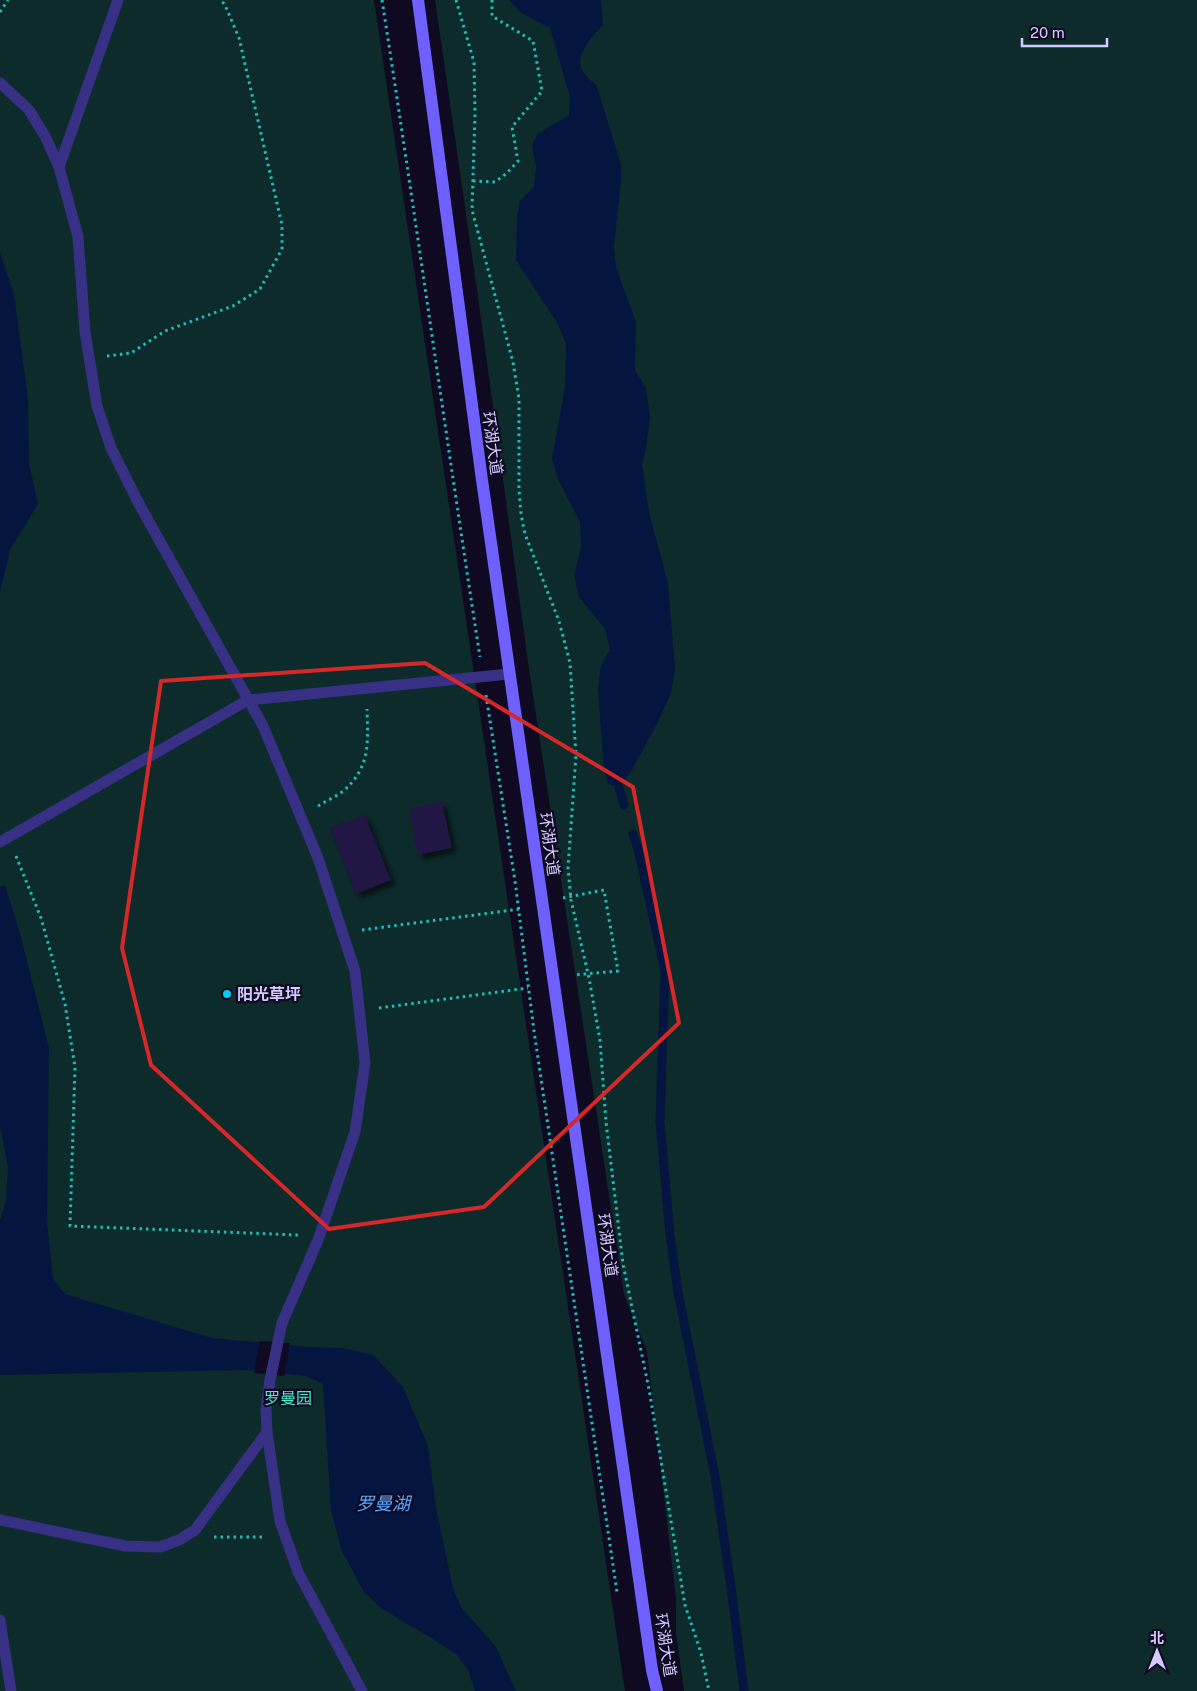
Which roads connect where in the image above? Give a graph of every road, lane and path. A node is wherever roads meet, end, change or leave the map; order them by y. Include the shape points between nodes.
1 (8, 0) edge
2 (118, 0) edge
3 (221, 0) edge
4 (382, 0) edge
5 (418, 0) edge
6 (456, 0) edge
7 (492, 0) edge
8 (0, 12) edge
9 (0, 83) edge
10 (60, 167) junction
11 (473, 181) junction
12 (90, 359) junction
13 (509, 674) junction
14 (483, 676) junction
15 (366, 688) junction
16 (248, 700) junction
17 (300, 816) junction
18 (4, 840) edge
19 (571, 896) junction
20 (542, 904) junction
21 (518, 910) junction
22 (342, 932) junction
23 (588, 974) junction
24 (553, 981) junction
25 (528, 988) junction
26 (359, 1010) junction
27 (320, 1236) junction
28 (267, 1432) junction
29 (0, 1520) edge
30 (179, 1540) junction
31 (287, 1540) junction
32 (618, 1596) dead end
33 (0, 1620) edge
34 (11, 1691) edge
35 (362, 1691) edge
36 (657, 1691) edge
37 (709, 1691) edge

1 - 8 path
2 - 10 lane
3 - 12 path via 240,38 282,225 282,249 260,289 233,306 165,331 131,353
4 - 14 path
5 - 13 street, 环湖大道
6 - 11 path via 474,62
7 - 11 path via 492,16 533,41 542,91 512,127 518,161 495,182
9 - 10 lane via 29,110
10 - 12 lane via 78,238
11 - 19 path via 472,210 513,362 519,399 519,489 525,534 559,621 570,663 576,755 568,868
12 - 16 lane via 97,406 111,448
13 - 14 lane
13 - 20 street, 环湖大道
14 - 15 lane
14 - 21 path
15 - 16 lane
15 - 17 path via 368,741 365,761 357,776 342,791
16 - 17 lane via 263,726
16 - 18 lane
17 - 22 lane via 318,858
18 - 27 path via 41,918 67,1013 75,1067 70,1226
19 - 20 path
19 - 23 path
19 - 23 path via 604,890 618,970
20 - 21 path
20 - 24 street, 环湖大道
21 - 22 path
21 - 25 path
22 - 26 lane via 355,972
23 - 24 path
23 - 37 path via 600,1040 622,1264 650,1389 685,1605 701,1653
24 - 25 path
24 - 36 street, 环湖大道
25 - 26 path
25 - 32 path
26 - 27 lane via 365,1063 355,1132
27 - 28 lane via 282,1323 266,1409
28 - 30 lane via 195,1530
28 - 31 lane via 280,1521
29 - 30 lane via 126,1546 160,1547
30 - 31 path via 226,1537
31 - 35 lane via 298,1572
33 - 34 lane

